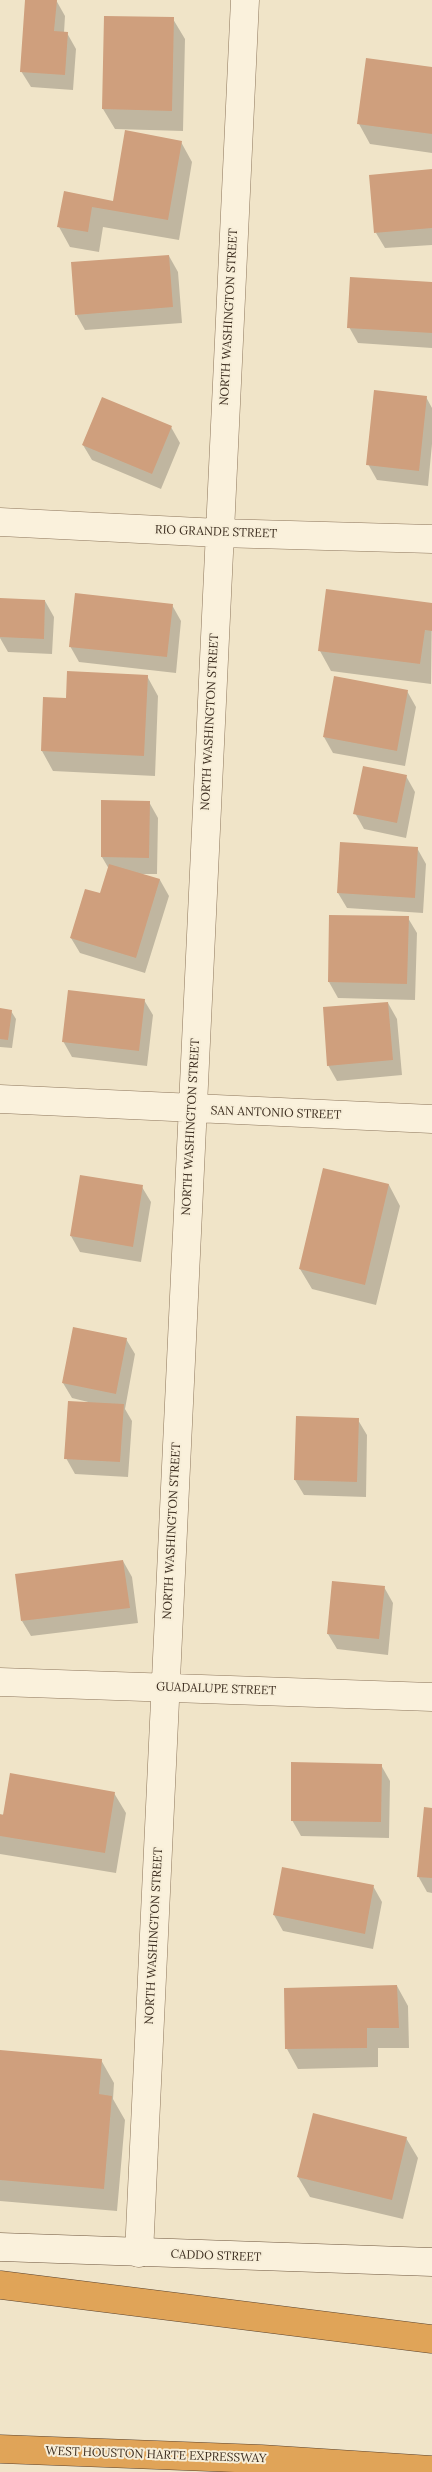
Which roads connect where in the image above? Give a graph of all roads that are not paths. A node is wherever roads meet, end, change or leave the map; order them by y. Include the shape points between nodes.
1 (244, 0) edge
2 (0, 522) edge
3 (219, 533) junction
4 (432, 539) edge
5 (0, 1099) edge
6 (192, 1109) junction
7 (432, 1119) edge
8 (0, 1682) edge
9 (165, 1688) junction
10 (432, 1697) edge
11 (0, 2248) edge
12 (139, 2253) junction
13 (432, 2262) edge
14 (0, 2285) edge
15 (432, 2339) edge
16 (0, 2449) edge
17 (432, 2470) edge

1 - 3 street, NORTH WASHINGTON STREET
2 - 3 street, RIO GRANDE STREET
3 - 4 street, RIO GRANDE STREET
3 - 6 street, NORTH WASHINGTON STREET
5 - 6 street, SAN ANTONIO STREET
6 - 7 street, SAN ANTONIO STREET
6 - 9 street, NORTH WASHINGTON STREET
8 - 9 street, GUADALUPE STREET
9 - 10 street, GUADALUPE STREET
9 - 12 street, NORTH WASHINGTON STREET
11 - 12 street, CADDO STREET
12 - 13 street, CADDO STREET
14 - 15 highway
16 - 17 highway, WEST HOUSTON HARTE EXPRESSWAY via 261,2459

